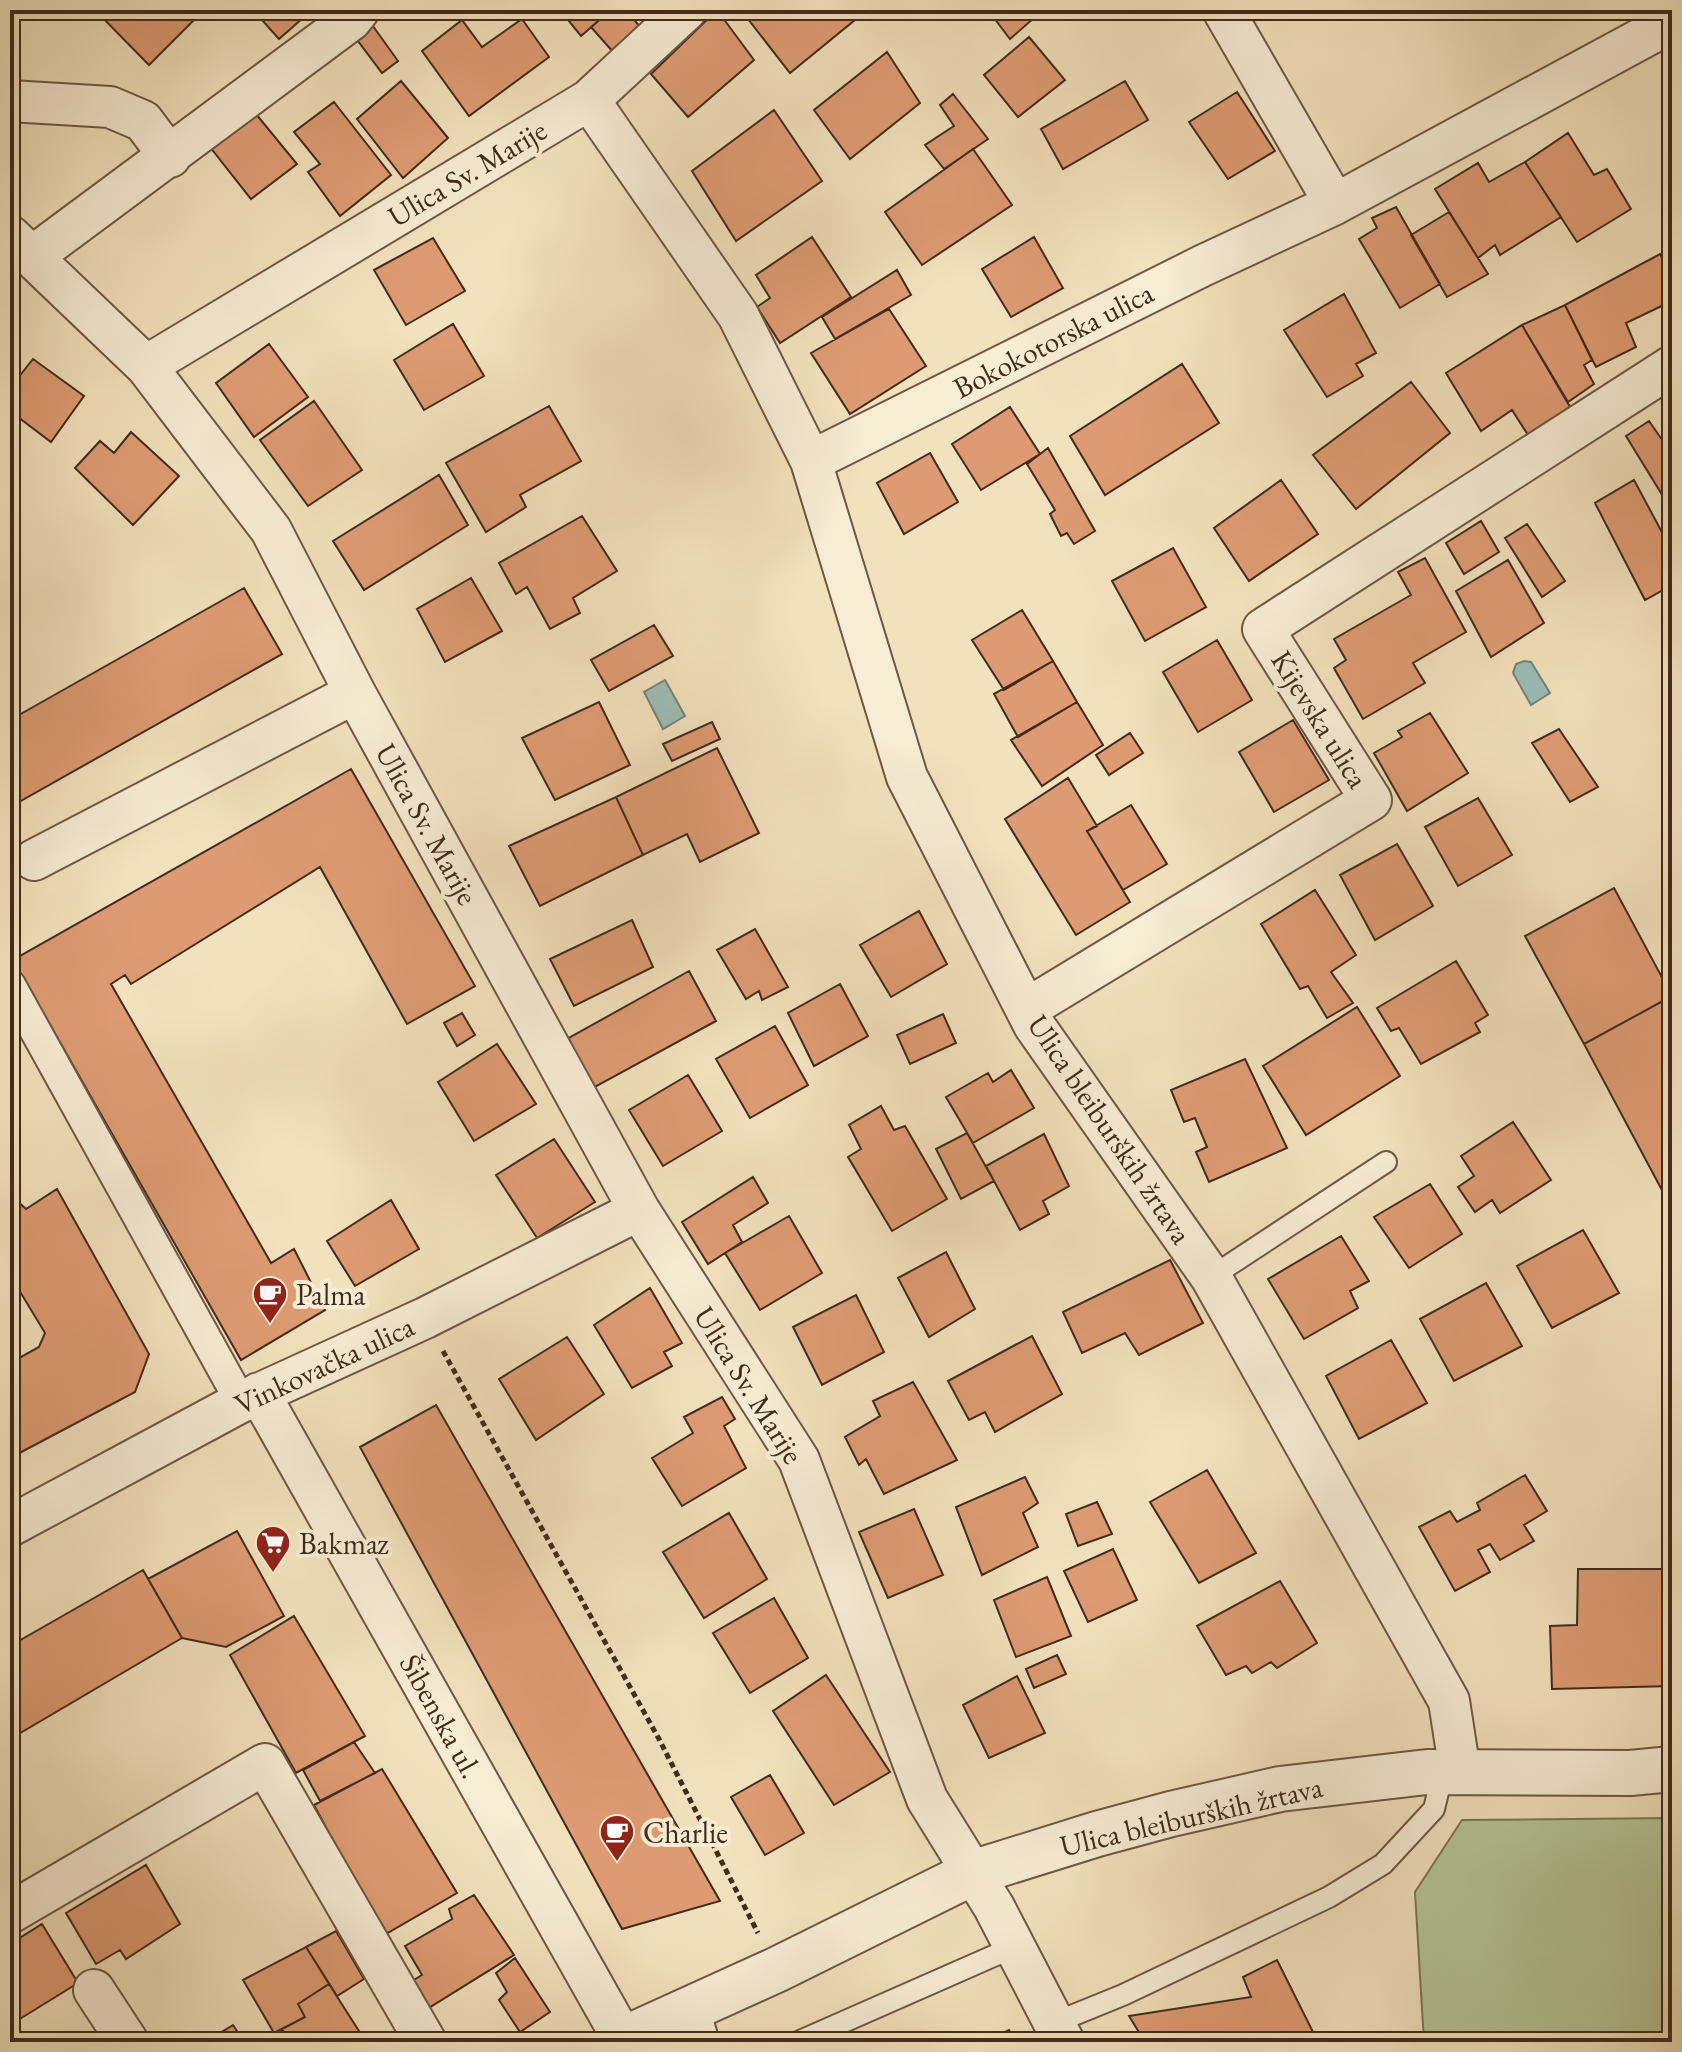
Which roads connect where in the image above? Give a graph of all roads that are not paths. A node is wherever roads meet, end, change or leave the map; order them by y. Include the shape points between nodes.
1 (359, 10) edge
2 (686, 10) edge
3 (1223, 10) edge
4 (1672, 22) edge
5 (589, 100) junction
6 (10, 101) edge
7 (170, 157) junction
8 (1335, 204) junction
9 (22, 246) edge
10 (146, 366) junction
11 (1672, 366) edge
12 (811, 461) junction
13 (355, 693) junction
14 (34, 860) dead end
15 (10, 985) edge
16 (1028, 1008) junction
17 (1386, 1162) dead end
18 (639, 1210) junction
19 (1211, 1277) junction
20 (250, 1398) junction
21 (10, 1526) edge
22 (1672, 1769) edge
23 (1452, 1772) junction
24 (972, 1873) junction
25 (10, 1913) edge
26 (1014, 1947) junction
27 (94, 1990) dead end
28 (703, 2024) edge
29 (1059, 2033) edge
30 (620, 2040) edge
31 (128, 2042) edge
32 (426, 2042) edge
33 (798, 2042) edge

1 - 7 street
2 - 5 street, Ulica Sv. Marije
3 - 8 street
4 - 8 street, Bokokotorska ulica
5 - 10 street, Ulica Sv. Marije
5 - 12 street via 738,315
6 - 7 street via 110,107 143,121
7 - 9 street
8 - 12 street, Bokokotorska ulica
9 - 10 street
10 - 13 street, Ulica Sv. Marije via 271,530
11 - 16 street, Kijevska ulica via 1263,629 1371,800
12 - 16 street, Ulica bleiburških žrtava via 907,777
13 - 14 street
13 - 18 street, Ulica Sv. Marije
15 - 20 street
16 - 19 street, Ulica bleiburških žrtava via 1034,1025
17 - 19 lane
18 - 20 street, Vinkovačka ulica via 425,1318
18 - 24 street, Ulica Sv. Marije via 799,1460 927,1799
19 - 23 street, Ulica bleiburških žrtava via 1449,1701
20 - 21 street, Vinkovačka ulica
20 - 30 street, Šibenska ul.
22 - 23 street, Ulica bleiburških žrtava
23 - 24 street, Ulica bleiburških žrtava via 1280,1789 1097,1834
23 - 29 lane via 1434,1809 1383,1864 1315,1903 1123,1995
24 - 26 street, Ulica Sv. Marije
24 - 28 street, Ulica bleiburških žrtava via 776,1970
25 - 32 street via 265,1764
26 - 29 street, Ulica Sv. Marije
26 - 33 lane
27 - 31 street
28 - 30 street, Ulica bleiburških žrtava

